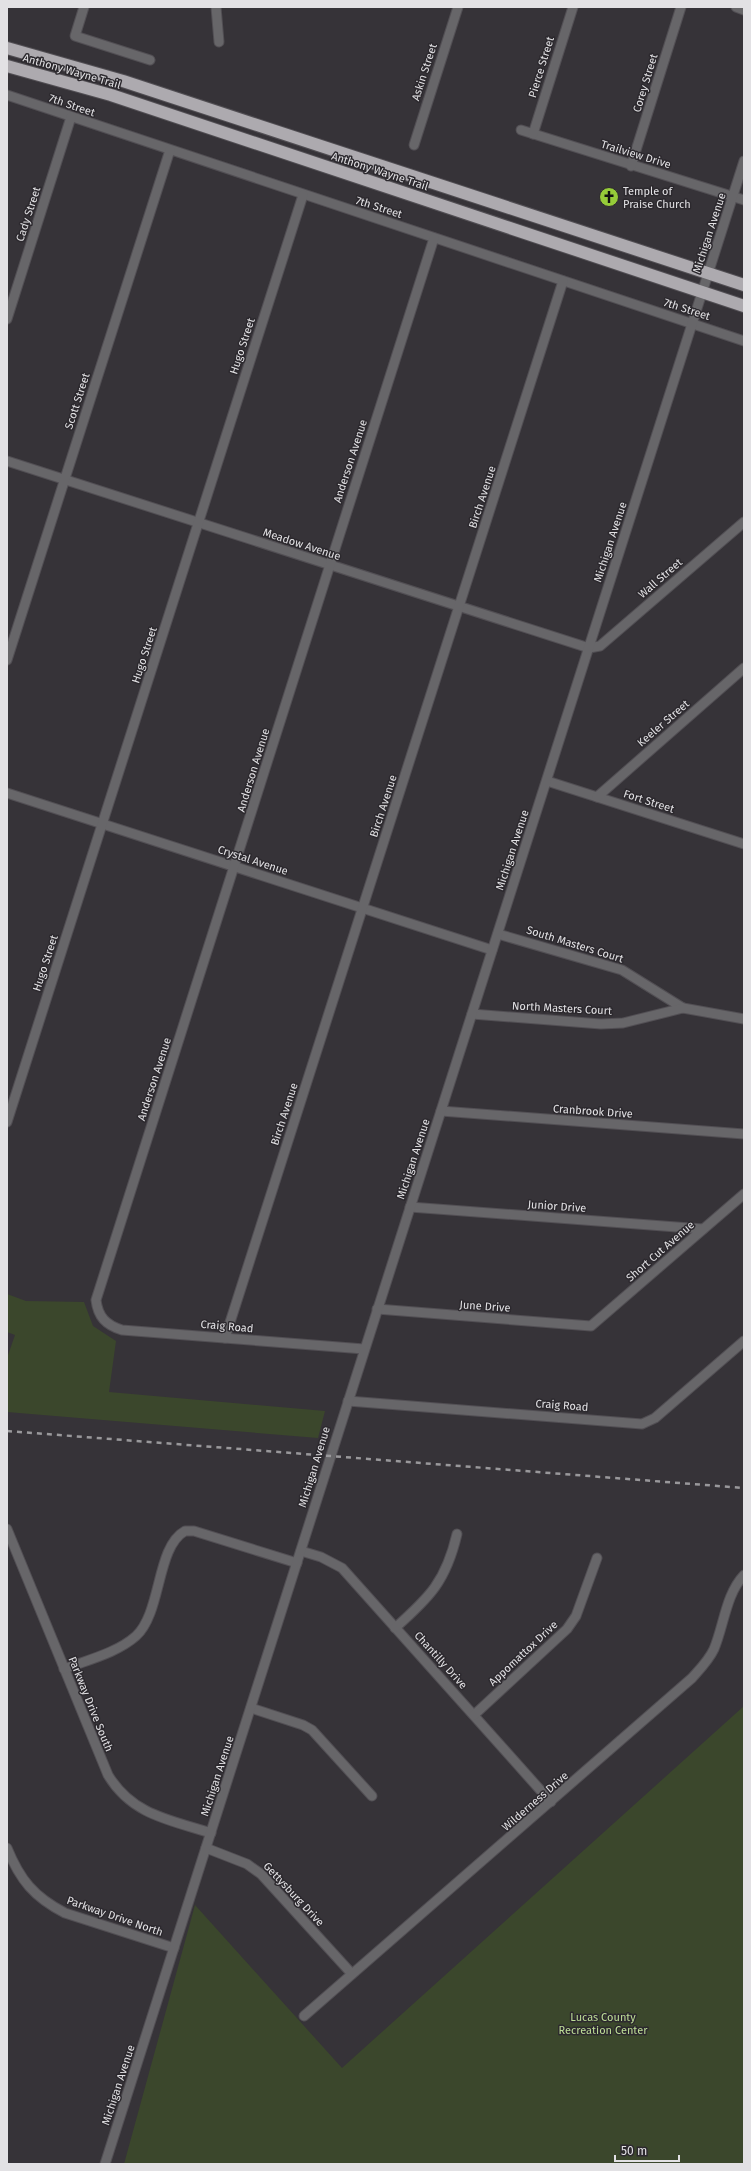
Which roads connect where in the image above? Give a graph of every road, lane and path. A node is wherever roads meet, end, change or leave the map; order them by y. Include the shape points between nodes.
1 (84, 7) edge
2 (216, 7) edge
3 (458, 7) edge
4 (572, 7) edge
5 (681, 7) edge
6 (736, 7) edge
7 (744, 10) edge
8 (219, 42) dead end
9 (7, 48) edge
10 (150, 60) dead end
11 (7, 66) edge
12 (7, 95) edge
13 (71, 117) junction
14 (521, 130) dead end
15 (533, 134) junction
16 (414, 145) dead end
17 (170, 150) junction
18 (744, 161) edge
19 (631, 166) junction
20 (303, 195) junction
21 (733, 196) junction
22 (744, 200) edge
23 (434, 238) junction
24 (708, 273) junction
25 (563, 281) junction
26 (744, 285) edge
27 (702, 292) junction
28 (744, 306) edge
29 (7, 319) edge
30 (692, 324) junction
31 (744, 341) edge
32 (7, 462) edge
33 (64, 480) junction
34 (744, 522) edge
35 (198, 523) junction
36 (329, 565) junction
37 (460, 607) junction
38 (589, 648) junction
39 (7, 660) edge
40 (744, 668) edge
41 (547, 781) junction
42 (7, 793) edge
43 (597, 797) junction
44 (102, 824) junction
45 (744, 844) edge
46 (235, 867) junction
47 (363, 908) junction
48 (498, 934) junction
49 (492, 950) junction
50 (682, 1008) junction
51 (472, 1014) junction
52 (744, 1019) edge
53 (441, 1111) junction
54 (7, 1122) edge
55 (744, 1134) edge
56 (744, 1194) edge
57 (410, 1207) junction
58 (703, 1229) junction
59 (377, 1309) junction
60 (97, 1310) joint
61 (591, 1326) joint
62 (225, 1338) junction
63 (744, 1341) edge
64 (364, 1349) junction
65 (348, 1402) junction
66 (7, 1529) edge
67 (457, 1534) dead end
68 (301, 1551) junction
69 (597, 1558) dead end
70 (297, 1563) junction
71 (744, 1575) edge
72 (395, 1628) junction
73 (64, 1669) junction
74 (251, 1708) junction
75 (474, 1715) junction
76 (372, 1796) dead end
77 (551, 1802) junction
78 (211, 1832) junction
79 (7, 1848) edge
80 (206, 1848) junction
81 (174, 1948) junction
82 (352, 1974) junction
83 (304, 2016) dead end
84 (105, 2164) edge

1 - 10 street via 75,36
2 - 8 street
3 - 16 street, Askin Street
4 - 15 street, Pierce Street
5 - 19 street, Corey Street
6 - 7 street
9 - 24 highway, Anthony Wayne Trail via 123,81
11 - 27 highway, Anthony Wayne Trail via 111,95
12 - 13 street, 7th Street
13 - 17 street, 7th Street
13 - 29 street, Cady Street
14 - 15 street, Trailview Drive
15 - 19 street, Trailview Drive
17 - 20 street, 7th Street
17 - 33 street, Scott Street
18 - 21 street, Michigan Avenue
19 - 21 street, Trailview Drive
20 - 23 street, 7th Street
20 - 35 street, Hugo Street
21 - 22 street, Trailview Drive
21 - 24 street, Michigan Avenue
23 - 25 street, 7th Street
23 - 36 street, Anderson Avenue
24 - 26 highway, Anthony Wayne Trail
24 - 27 street, Michigan Avenue
25 - 30 street, 7th Street
25 - 37 street, Birch Avenue
27 - 28 highway, Anthony Wayne Trail
27 - 30 street, Michigan Avenue
30 - 31 street, 7th Street
30 - 38 street, Michigan Avenue
32 - 33 street, Meadow Avenue
33 - 35 street, Meadow Avenue
33 - 39 street, Scott Street
34 - 38 street, Wall Street via 600,646
35 - 36 street, Meadow Avenue
35 - 44 street, Hugo Street
36 - 37 street, Meadow Avenue
36 - 46 street, Anderson Avenue
37 - 38 street, Meadow Avenue
37 - 47 street, Birch Avenue
38 - 41 street, Michigan Avenue
40 - 43 street, Keeler Street
41 - 43 street, Fort Street
41 - 48 street, Michigan Avenue
42 - 44 street, Crystal Avenue
43 - 45 street, Fort Street
44 - 46 street, Crystal Avenue
44 - 54 street, Hugo Street
46 - 47 street, Crystal Avenue
46 - 60 street, Anderson Avenue via 96,1300
47 - 49 street, Crystal Avenue
47 - 62 street, Birch Avenue
48 - 49 street, Michigan Avenue
48 - 50 street, South Masters Court via 622,970
49 - 51 street, Michigan Avenue
50 - 51 street, North Masters Court via 623,1023 601,1024
50 - 52 street, North Masters Court
51 - 53 street, Michigan Avenue
53 - 55 street, Cranbrook Drive
53 - 57 street, Michigan Avenue
56 - 58 street, Short Cut Avenue
57 - 58 street, Junior Drive
57 - 59 street, Michigan Avenue
58 - 61 street, Short Cut Avenue
59 - 61 street, June Drive
59 - 64 street, Michigan Avenue
60 - 62 street, Craig Road via 108,1325 122,1330
62 - 64 street, Craig Road
63 - 65 street, Craig Road via 655,1418 642,1424
64 - 65 street, Michigan Avenue
65 - 68 street, Michigan Avenue
66 - 73 street, Parkway Drive South
67 - 72 street via 453,1554 434,1590 425,1602
68 - 70 street, Michigan Avenue
68 - 72 street, Chantilly Drive via 321,1557 342,1568
69 - 75 street, Appomattox Drive via 576,1616 567,1629
70 - 73 street via 194,1531 178,1534 173,1541 148,1615 136,1635 126,1644
70 - 74 street, Michigan Avenue
71 - 77 street, Wilderness Drive via 734,1590 714,1650 704,1665
72 - 75 street, Chantilly Drive
73 - 78 street, Parkway Drive South via 108,1776 123,1797 152,1814
74 - 76 street via 312,1730
74 - 78 street, Michigan Avenue
75 - 77 street, Chantilly Drive
77 - 82 street, Wilderness Drive
78 - 80 street, Michigan Avenue
79 - 81 street, Parkway Drive North via 16,1871 31,1890 51,1906 65,1913
80 - 81 street, Michigan Avenue
80 - 82 street, Gettysburg Drive via 247,1864 257,1871
81 - 84 street, Michigan Avenue
82 - 83 street, Wilderness Drive

